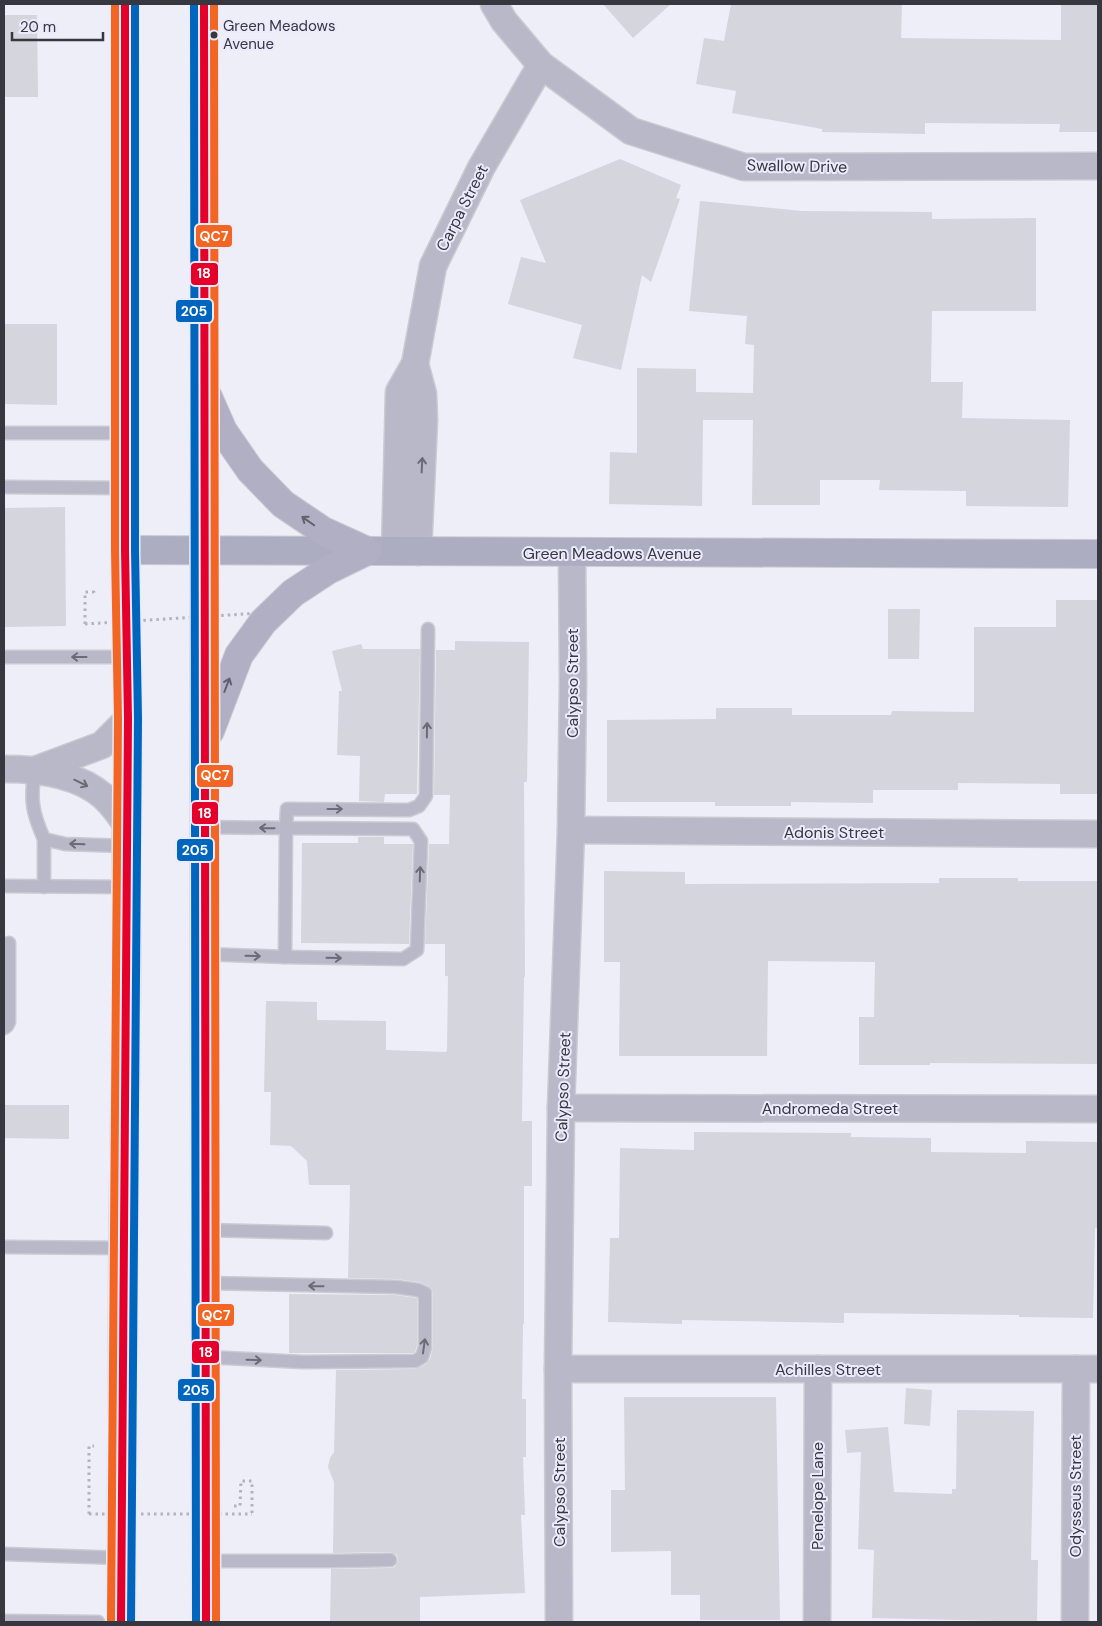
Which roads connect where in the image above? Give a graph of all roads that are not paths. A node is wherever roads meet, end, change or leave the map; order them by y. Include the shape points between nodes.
1 (124, 4) edge
2 (204, 4) edge
3 (494, 4) edge
4 (541, 65) junction
5 (1098, 166) edge
6 (204, 386) junction
7 (4, 433) edge
8 (125, 434) junction
9 (4, 487) edge
10 (125, 488) junction
11 (125, 550) junction
12 (204, 550) junction
13 (367, 551) junction
14 (407, 552) junction
15 (572, 553) junction
16 (1098, 554) edge
17 (428, 629) dead end
18 (4, 657) edge
19 (127, 658) junction
20 (128, 719) junction
21 (204, 747) junction
22 (4, 769) edge
23 (35, 770) junction
24 (204, 827) junction
25 (286, 828) junction
26 (571, 830) junction
27 (1098, 834) edge
28 (126, 836) junction
29 (44, 839) junction
30 (4, 886) edge
31 (44, 887) junction
32 (127, 887) junction
33 (9, 943) dead end
34 (204, 954) junction
35 (285, 957) junction
36 (4, 1028) edge
37 (562, 1108) junction
38 (1098, 1109) edge
39 (205, 1230) junction
40 (326, 1233) dead end
41 (4, 1247) edge
42 (123, 1248) junction
43 (205, 1283) junction
44 (206, 1358) junction
45 (558, 1369) junction
46 (818, 1369) junction
47 (1087, 1369) edge
48 (4, 1554) edge
49 (122, 1558) junction
50 (390, 1560) dead end
51 (206, 1561) junction
52 (4, 1621) edge
53 (50, 1622) edge
54 (98, 1622) edge
55 (121, 1622) edge
56 (206, 1622) edge
57 (559, 1622) edge
58 (817, 1622) edge
59 (1075, 1622) edge

1 - 8 main road
2 - 6 main road
3 - 4 street, Swallow Drive
4 - 5 street, Swallow Drive via 631,131 744,167
4 - 14 street, Carpa Street via 482,168 433,266 414,364 399,392
6 - 12 main road
13 -> 6 main road via 323,532 283,504 250,470 223,430
7 - 8 lane
8 - 10 main road
9 - 10 lane
10 - 11 main road
11 - 12 street, Green Meadows Avenue
11 - 19 main road
12 - 13 street, Green Meadows Avenue
12 - 21 main road
13 - 14 street, Green Meadows Avenue
21 -> 13 main road via 239,655 263,622 294,593 328,570
14 - 15 street, Green Meadows Avenue
15 - 16 street, Green Meadows Avenue
15 - 26 street, Calypso Street
25 -> 17 lane via 287,809 409,810 419,806 426,796
19 -> 18 lane
19 - 20 main road
20 - 23 street via 102,745
20 - 28 main road
21 - 24 main road
22 - 23 street
23 -> 28 street via 80,781 102,795 116,809
23 - 29 lane via 32,802
25 -> 24 lane
24 - 34 main road
25 - 35 lane
35 -> 25 lane via 403,959 417,950 421,841 413,829
26 - 27 street, Adonis Street
26 - 37 street, Calypso Street
28 -> 29 lane via 65,844
28 - 32 main road
29 - 31 lane
30 - 31 lane
31 - 32 lane
32 - 42 main road
33 - 36 lane via 9,1022
34 -> 35 lane
34 - 39 main road
37 - 38 street, Andromeda Street
37 - 45 street, Calypso Street
39 - 40 lane
39 - 43 main road
41 - 42 lane
42 - 49 main road
43 - 44 main road
44 -> 43 lane via 302,1362 415,1361 422,1357 425,1347 425,1299 424,1293 418,1290 396,1287
44 - 51 main road
45 - 46 street, Achilles Street
45 - 57 street, Calypso Street
46 - 47 street, Achilles Street
46 - 58 street, Penelope Lane
47 - 59 street, Odysseus Street
48 - 49 lane
49 - 55 main road
50 - 51 lane
51 - 56 main road
52 - 53 lane
53 - 54 lane

